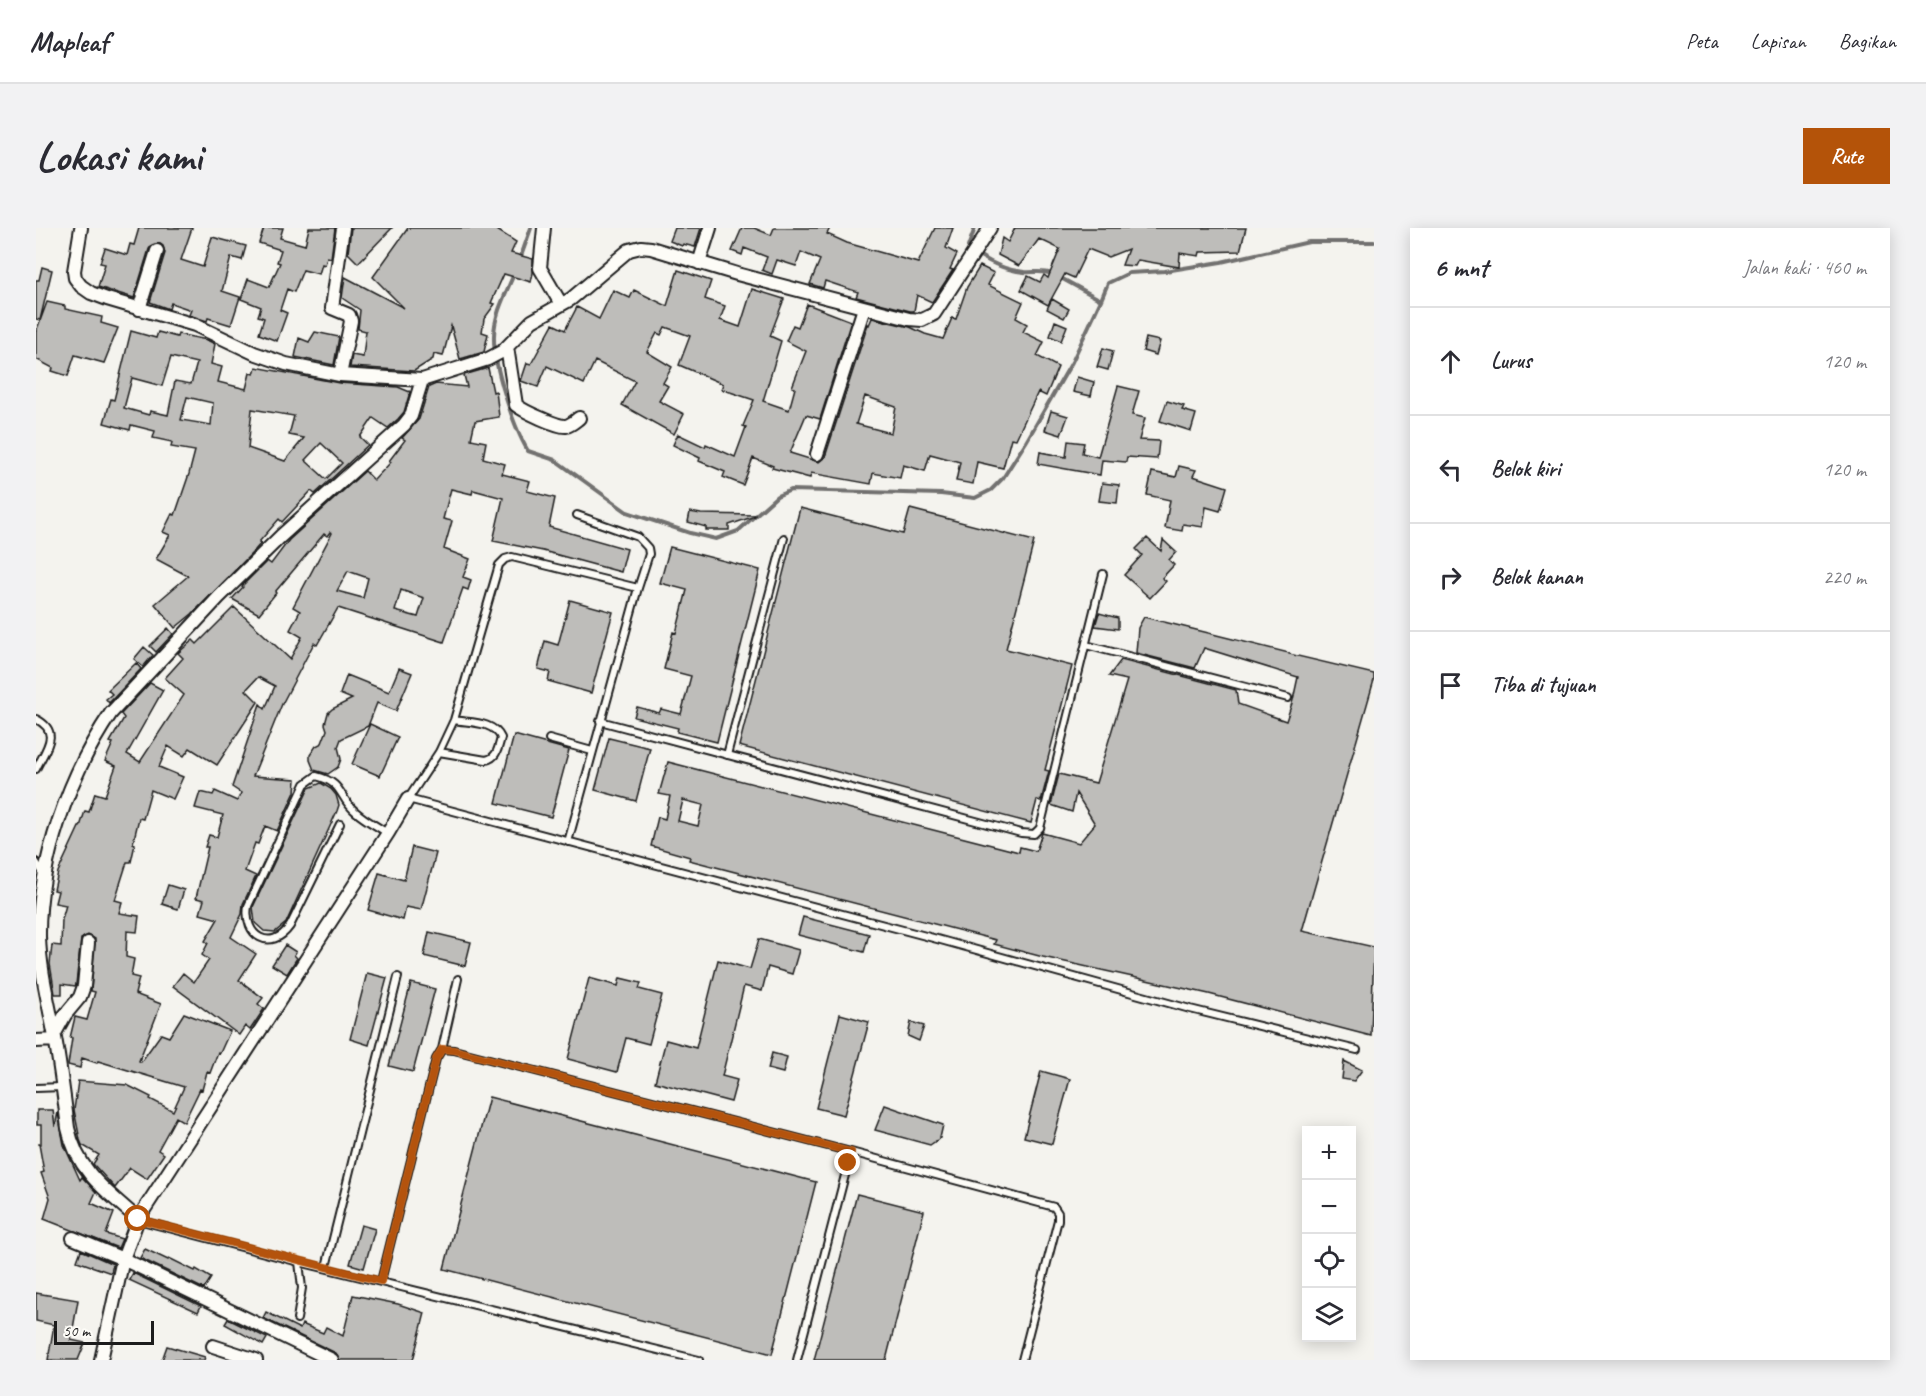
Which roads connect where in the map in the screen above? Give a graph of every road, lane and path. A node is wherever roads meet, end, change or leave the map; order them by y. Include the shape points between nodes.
1 (81, 228) edge
2 (343, 228) edge
3 (544, 228) edge
4 (710, 228) edge
5 (990, 228) edge
6 (157, 251) dead end
7 (699, 263) junction
8 (561, 304) junction
9 (864, 308) junction
10 (140, 309) junction
11 (505, 349) junction
12 (340, 375) junction
13 (422, 380) junction
14 (579, 418) dead end
15 (817, 454) dead end
16 (577, 515) dead end
17 (784, 538) dead end
18 (1102, 574) dead end
19 (638, 588) junction
20 (1086, 645) junction
21 (1288, 698) dead end
22 (36, 718) edge
23 (454, 720) junction
24 (600, 721) junction
25 (549, 739) dead end
26 (592, 751) junction
27 (439, 752) junction
28 (727, 754) junction
29 (36, 769) edge
30 (408, 799) junction
31 (340, 824) dead end
32 (388, 833) junction
33 (568, 842) junction
34 (36, 862) edge
35 (45, 875) junction
36 (88, 943) dead end
37 (398, 977) dead end
38 (458, 979) dead end
39 (55, 1036) junction
40 (36, 1041) edge
41 (442, 1049) junction
42 (1357, 1050) dead end
43 (62, 1087) junction
44 (36, 1088) edge
45 (851, 1152) junction
46 (138, 1219) junction
47 (73, 1238) dead end
48 (123, 1259) junction
49 (299, 1262) junction
50 (326, 1267) junction
51 (381, 1281) junction
52 (297, 1319) dead end
53 (213, 1346) dead end
54 (101, 1360) edge
55 (256, 1360) edge
56 (332, 1360) edge
57 (699, 1360) edge
58 (797, 1360) edge
59 (1022, 1360) edge

1 - 10 street via 75,278 81,286 107,299
2 - 12 street via 332,308 348,315 351,321
3 - 8 street via 540,268
4 - 7 street
5 - 9 street via 929,318 909,319
6 - 10 street
7 - 8 street via 651,248 629,250
7 - 9 street
8 - 11 street via 532,321
9 - 15 street
10 - 12 street via 195,325 286,364
11 - 13 street via 488,359
11 - 14 street via 516,405 561,425
12 - 13 street
13 - 35 street via 405,425 281,536 111,713 75,780 55,832
16 - 19 lane via 643,542 649,554
17 - 28 lane
18 - 20 lane
19 - 23 lane via 512,556 505,560 499,566
19 - 24 lane
20 - 21 lane
20 - 28 lane via 1040,828 1034,834 1021,834
22 - 29 lane via 51,734
23 - 27 lane
23 - 27 lane via 493,727 499,732 496,755 486,760
24 - 26 lane
24 - 28 lane
25 - 26 lane
26 - 33 lane
27 - 30 lane
30 - 32 street
30 - 33 lane
31 - 32 lane via 284,936 266,940 258,935 249,927 248,906 310,779 315,776 330,780 353,811
32 - 46 street
33 - 42 lane
34 - 35 lane
35 - 39 street via 39,939
36 - 39 street via 84,986
37 - 50 lane
38 - 41 lane
39 - 40 street
39 - 43 street
41 - 45 lane
41 - 51 lane via 436,1059
43 - 44 lane
43 - 46 street via 70,1138 82,1166
45 - 58 lane
45 - 59 lane via 1054,1207 1058,1220
46 - 48 street
46 - 49 lane
47 - 48 street
48 - 54 street
48 - 56 street
49 - 50 lane
49 - 52 lane via 302,1288
50 - 51 lane
51 - 57 lane
53 - 55 street

